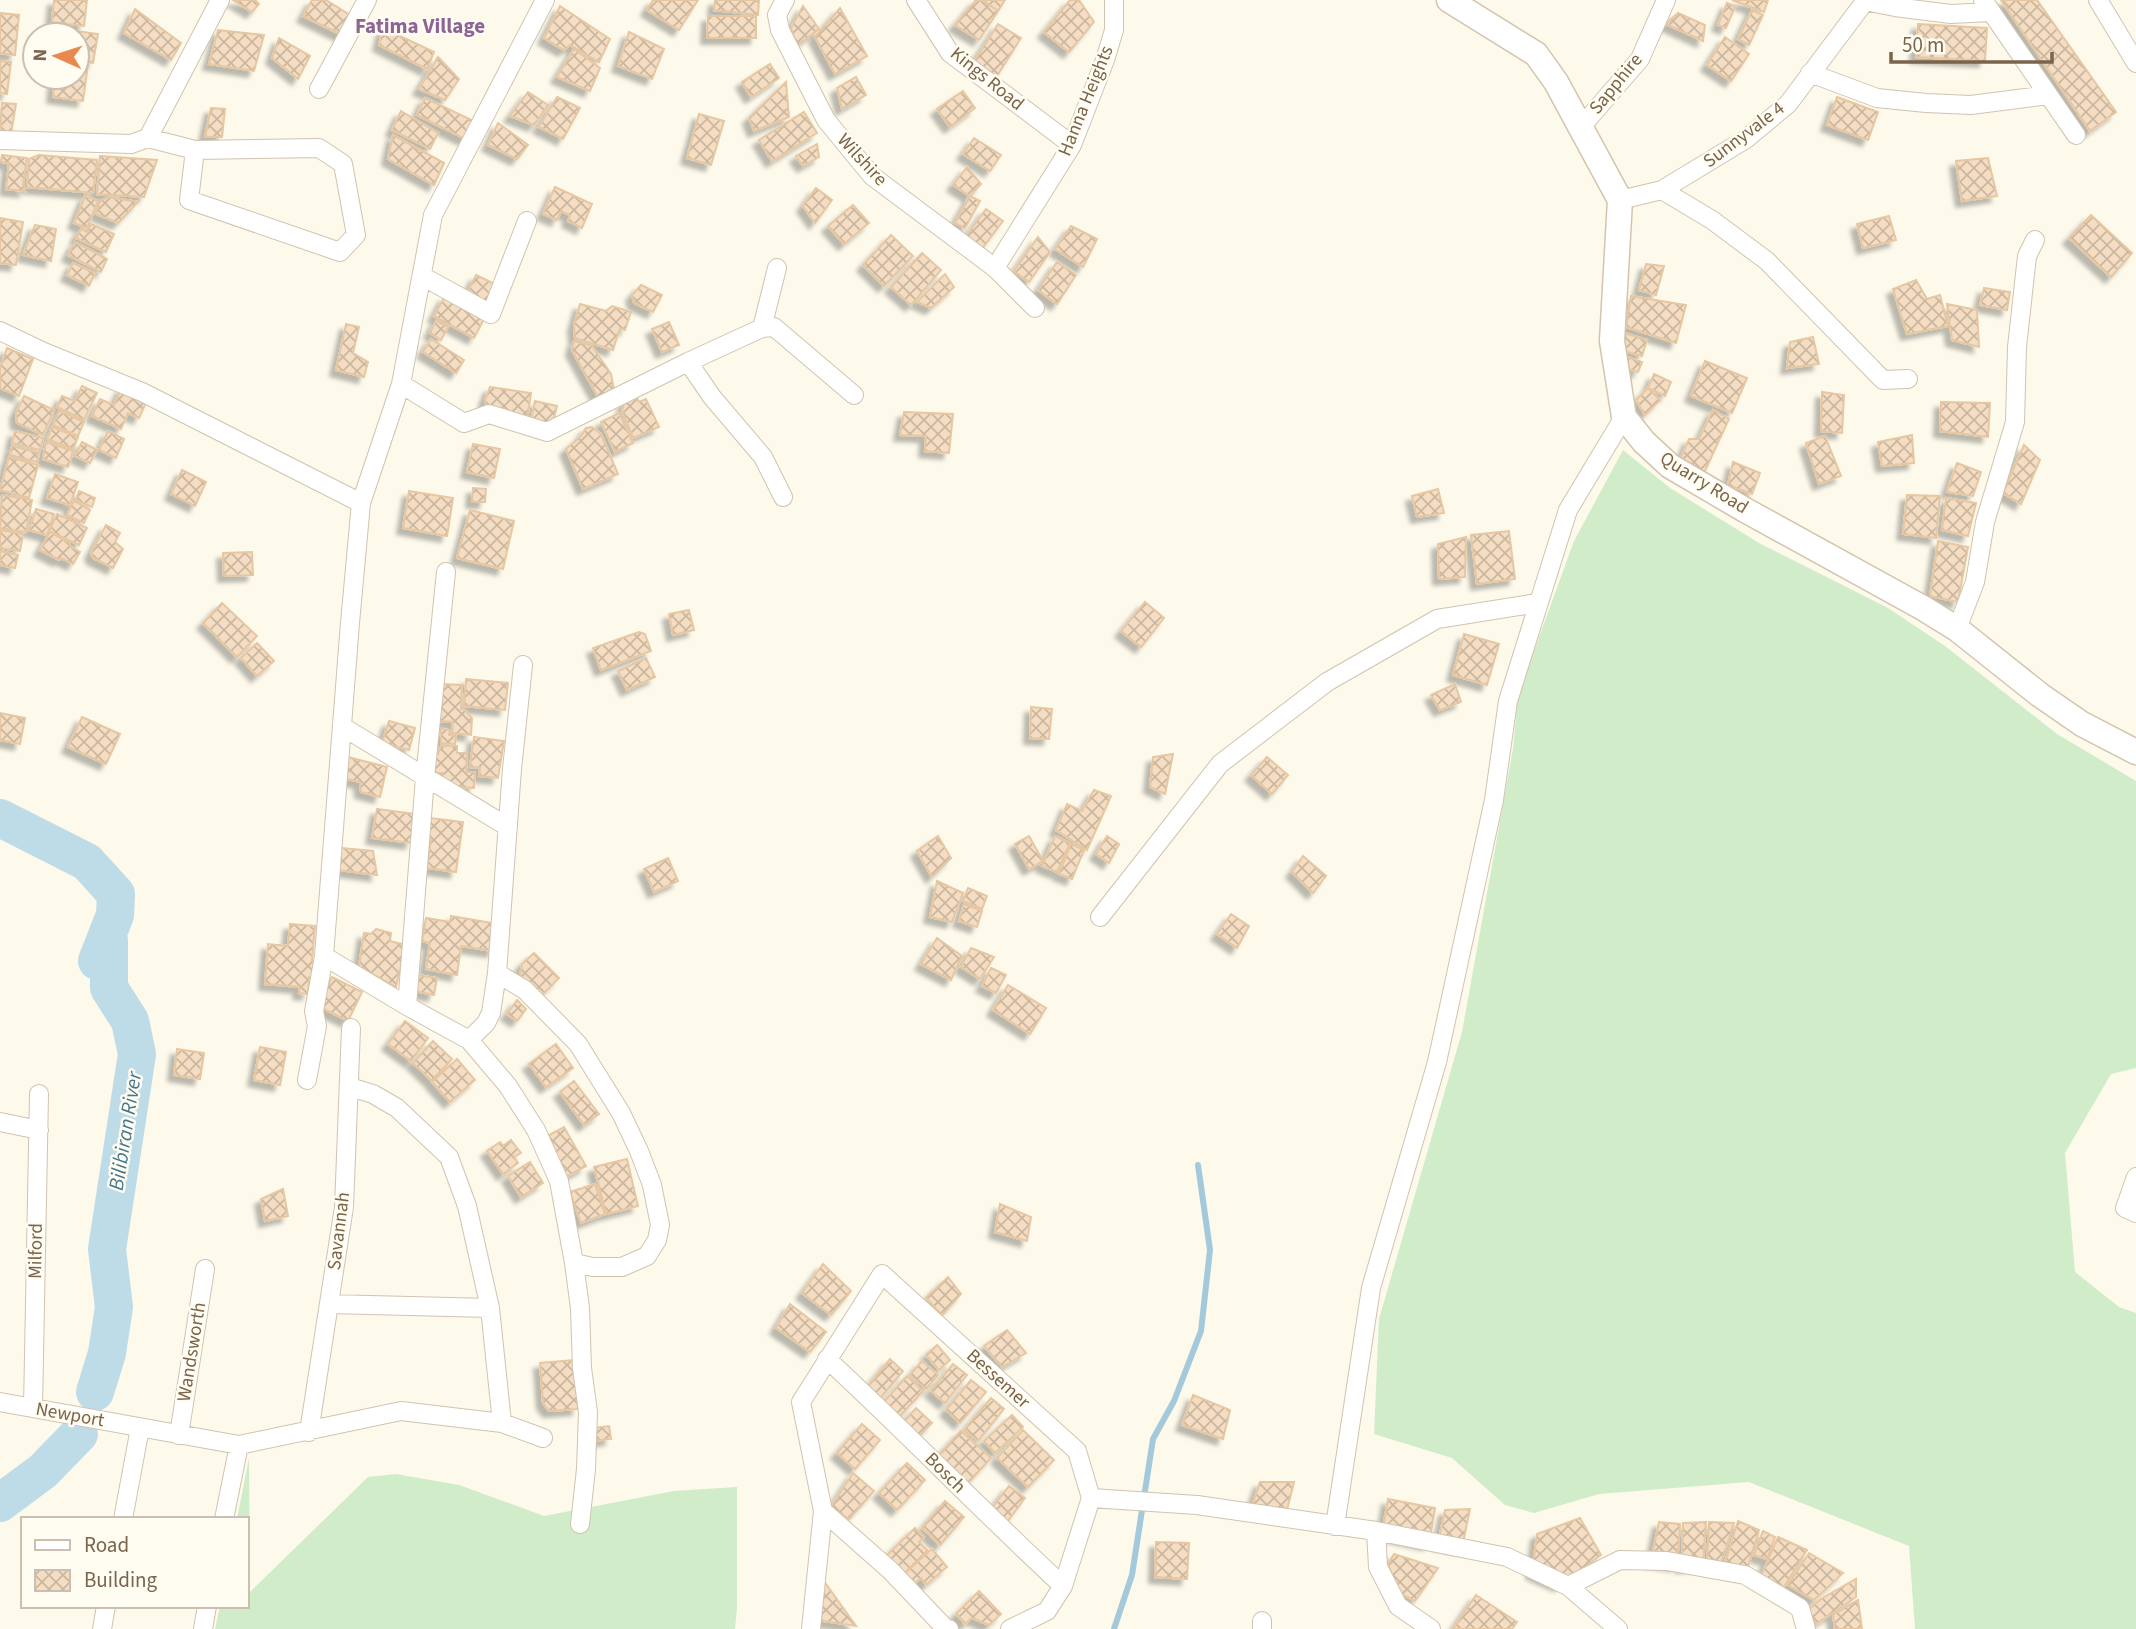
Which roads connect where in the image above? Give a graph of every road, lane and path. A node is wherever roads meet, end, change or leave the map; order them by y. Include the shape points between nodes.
1 (220, 0) edge
2 (367, 0) edge
3 (545, 0) edge
4 (785, 0) edge
5 (916, 0) edge
6 (1114, 0) edge
7 (1449, 0) edge
8 (1666, 0) edge
9 (1865, 0) edge
10 (2098, 0) edge
11 (1987, 6) edge
12 (2130, 43) edge
13 (2136, 63) edge
14 (1810, 73) junction
15 (319, 89) dead end
16 (2048, 95) junction
17 (1580, 128) junction
18 (2076, 135) dead end
19 (148, 138) junction
20 (0, 140) edge
21 (1072, 145) junction
22 (195, 150) junction
23 (1662, 190) junction
24 (1620, 200) junction
25 (527, 220) dead end
26 (2035, 240) dead end
27 (777, 268) dead end
28 (995, 268) junction
29 (422, 276) junction
30 (1035, 308) dead end
31 (762, 328) junction
32 (0, 331) edge
33 (688, 362) junction
34 (1908, 379) dead end
35 (401, 384) junction
36 (854, 395) dead end
37 (1624, 417) junction
38 (783, 497) dead end
39 (361, 503) junction
40 (446, 572) dead end
41 (1538, 603) junction
42 (1957, 629) junction
43 (523, 665) dead end
44 (343, 727) junction
45 (2136, 752) edge
46 (425, 778) junction
47 (508, 827) junction
48 (1100, 917) dead end
49 (324, 956) junction
50 (498, 973) junction
51 (407, 1006) junction
52 (351, 1028) dead end
53 (469, 1040) junction
54 (307, 1080) dead end
55 (350, 1087) junction
56 (39, 1094) dead end
57 (0, 1122) edge
58 (39, 1130) junction
59 (2136, 1178) edge
60 (2130, 1211) edge
61 (574, 1262) junction
62 (205, 1269) dead end
63 (329, 1304) junction
64 (490, 1308) junction
65 (827, 1359) junction
66 (0, 1402) edge
67 (33, 1408) junction
68 (502, 1423) junction
69 (140, 1428) junction
70 (309, 1432) junction
71 (179, 1434) junction
72 (543, 1438) dead end
73 (239, 1445) junction
74 (1091, 1498) junction
75 (823, 1511) junction
76 (123, 1517) edge
77 (224, 1517) edge
78 (580, 1524) dead end
79 (1335, 1526) junction
80 (1376, 1531) junction
81 (1063, 1586) junction
82 (1568, 1586) junction
83 (106, 1608) edge
84 (207, 1608) edge
85 (102, 1629) edge
86 (203, 1629) edge
87 (811, 1629) edge
88 (947, 1629) edge
89 (1010, 1629) edge
90 (1431, 1629) edge
91 (1618, 1629) edge
92 (1806, 1629) edge

1 - 19 street
2 - 15 street
3 - 29 street via 433,215
4 - 28 street, Wilshire via 777,15 780,30 827,120 872,176
5 - 21 street, Kings Road via 950,54
6 - 21 street, Hanna Heights via 1114,30
7 - 17 street via 1535,54
8 - 17 street, Sapphire via 1640,59
9 - 11 street via 1951,14
9 - 14 street, Sunnyvale 4
10 - 12 street
11 - 16 street
12 - 13 street
14 - 16 street via 1877,98 1926,103 1971,105
14 - 23 street, Sunnyvale 4 via 1787,104 1746,139
16 - 18 street
17 - 24 street
19 - 20 street via 131,144
19 - 22 street
21 - 28 street, Hanna Heights
22 - 22 street via 319,148 343,164 355,235 340,252 189,200
23 - 24 street, Sunnyvale 4
23 - 34 street via 1768,261 1883,380
24 - 37 street via 1612,341
25 - 29 street via 491,314
26 - 42 street via 2027,256 2018,334 2015,422 1985,522 1975,582
27 - 31 street
28 - 30 street, Wilshire
29 - 35 street
31 - 33 street
31 - 36 street via 774,327
32 - 39 street via 142,392
33 - 35 street via 547,432 489,414 464,423
33 - 38 street via 764,457
35 - 39 street
37 - 41 street via 1568,510
37 - 42 street, Quarry Road via 1670,466
39 - 44 street
40 - 46 street
41 - 48 street via 1437,619 1326,682 1220,764
41 - 79 street via 1508,701 1494,800 1437,1062 1371,1288
42 - 45 street, Quarry Road via 2082,724
43 - 47 street
44 - 46 street
44 - 49 street
46 - 47 street
46 - 51 street
47 - 50 street
49 - 51 street
49 - 54 street
50 - 53 street via 491,1013
50 - 61 street via 525,990 578,1044 621,1113 652,1185 660,1225 647,1256 622,1267
51 - 53 street
52 - 55 street, Savannah
53 - 61 street via 508,1086 536,1130 559,1181
55 - 63 street, Savannah via 344,1207
55 - 64 street via 397,1108 449,1157 467,1206
56 - 58 street, Milford
57 - 58 street
58 - 67 street, Milford
59 - 60 street
61 - 78 street via 588,1412
62 - 71 street, Wandsworth
63 - 64 street
63 - 70 street, Savannah
64 - 68 street
65 - 74 street, Bessemer via 882,1274 1077,1451
65 - 75 street via 801,1402
65 - 81 street, Bosch
66 - 67 street, Newport
67 - 69 street, Newport
68 - 70 street via 401,1411
68 - 72 street
69 - 71 street, Newport
69 - 76 street
70 - 73 street
71 - 73 street, Newport
73 - 77 street
74 - 79 street via 1197,1505
74 - 81 street
75 - 87 street
75 - 88 street
79 - 80 street
80 - 82 street via 1507,1557
80 - 90 street via 1378,1567 1398,1606
81 - 89 street via 1047,1611
82 - 91 street
82 - 92 street via 1620,1560 1667,1561 1745,1575 1800,1608
83 - 85 street
84 - 86 street

